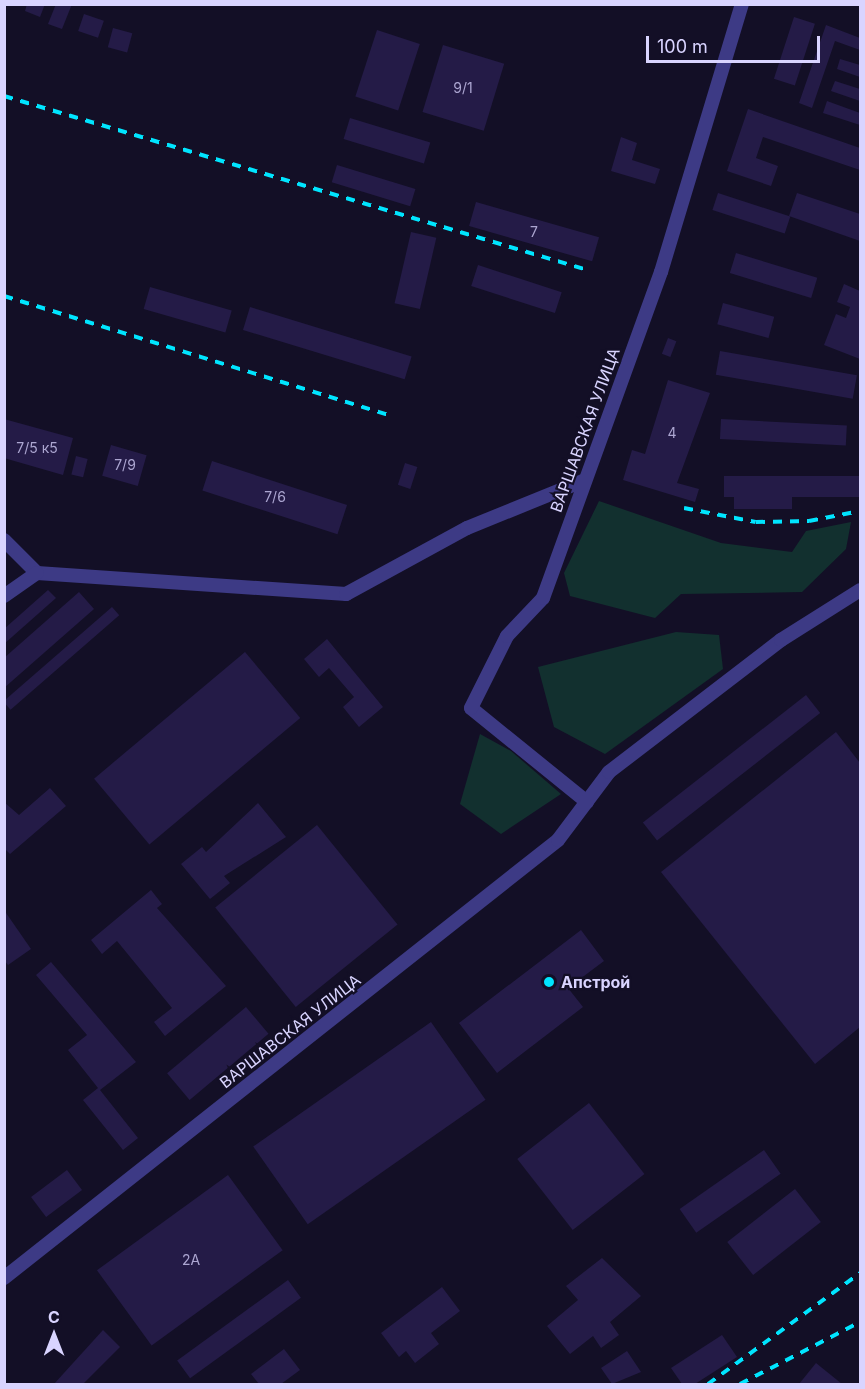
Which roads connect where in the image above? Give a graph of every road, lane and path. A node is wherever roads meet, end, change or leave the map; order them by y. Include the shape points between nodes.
1 (742, 4) edge
2 (583, 481) junction
3 (4, 540) edge
4 (38, 573) junction
5 (861, 590) edge
6 (4, 596) edge
7 (587, 802) junction
8 (4, 1278) edge

1 - 2 street, ВАРШАВСКАЯ УЛИЦА via 661,272
2 - 4 street via 467,528 346,594
2 - 7 street, ВАРШАВСКАЯ УЛИЦА via 543,598 507,636 471,708
3 - 4 street
4 - 6 street
5 - 7 street, ВАРШАВСКАЯ УЛИЦА via 781,640 609,772
7 - 8 street, ВАРШАВСКАЯ УЛИЦА via 558,840

